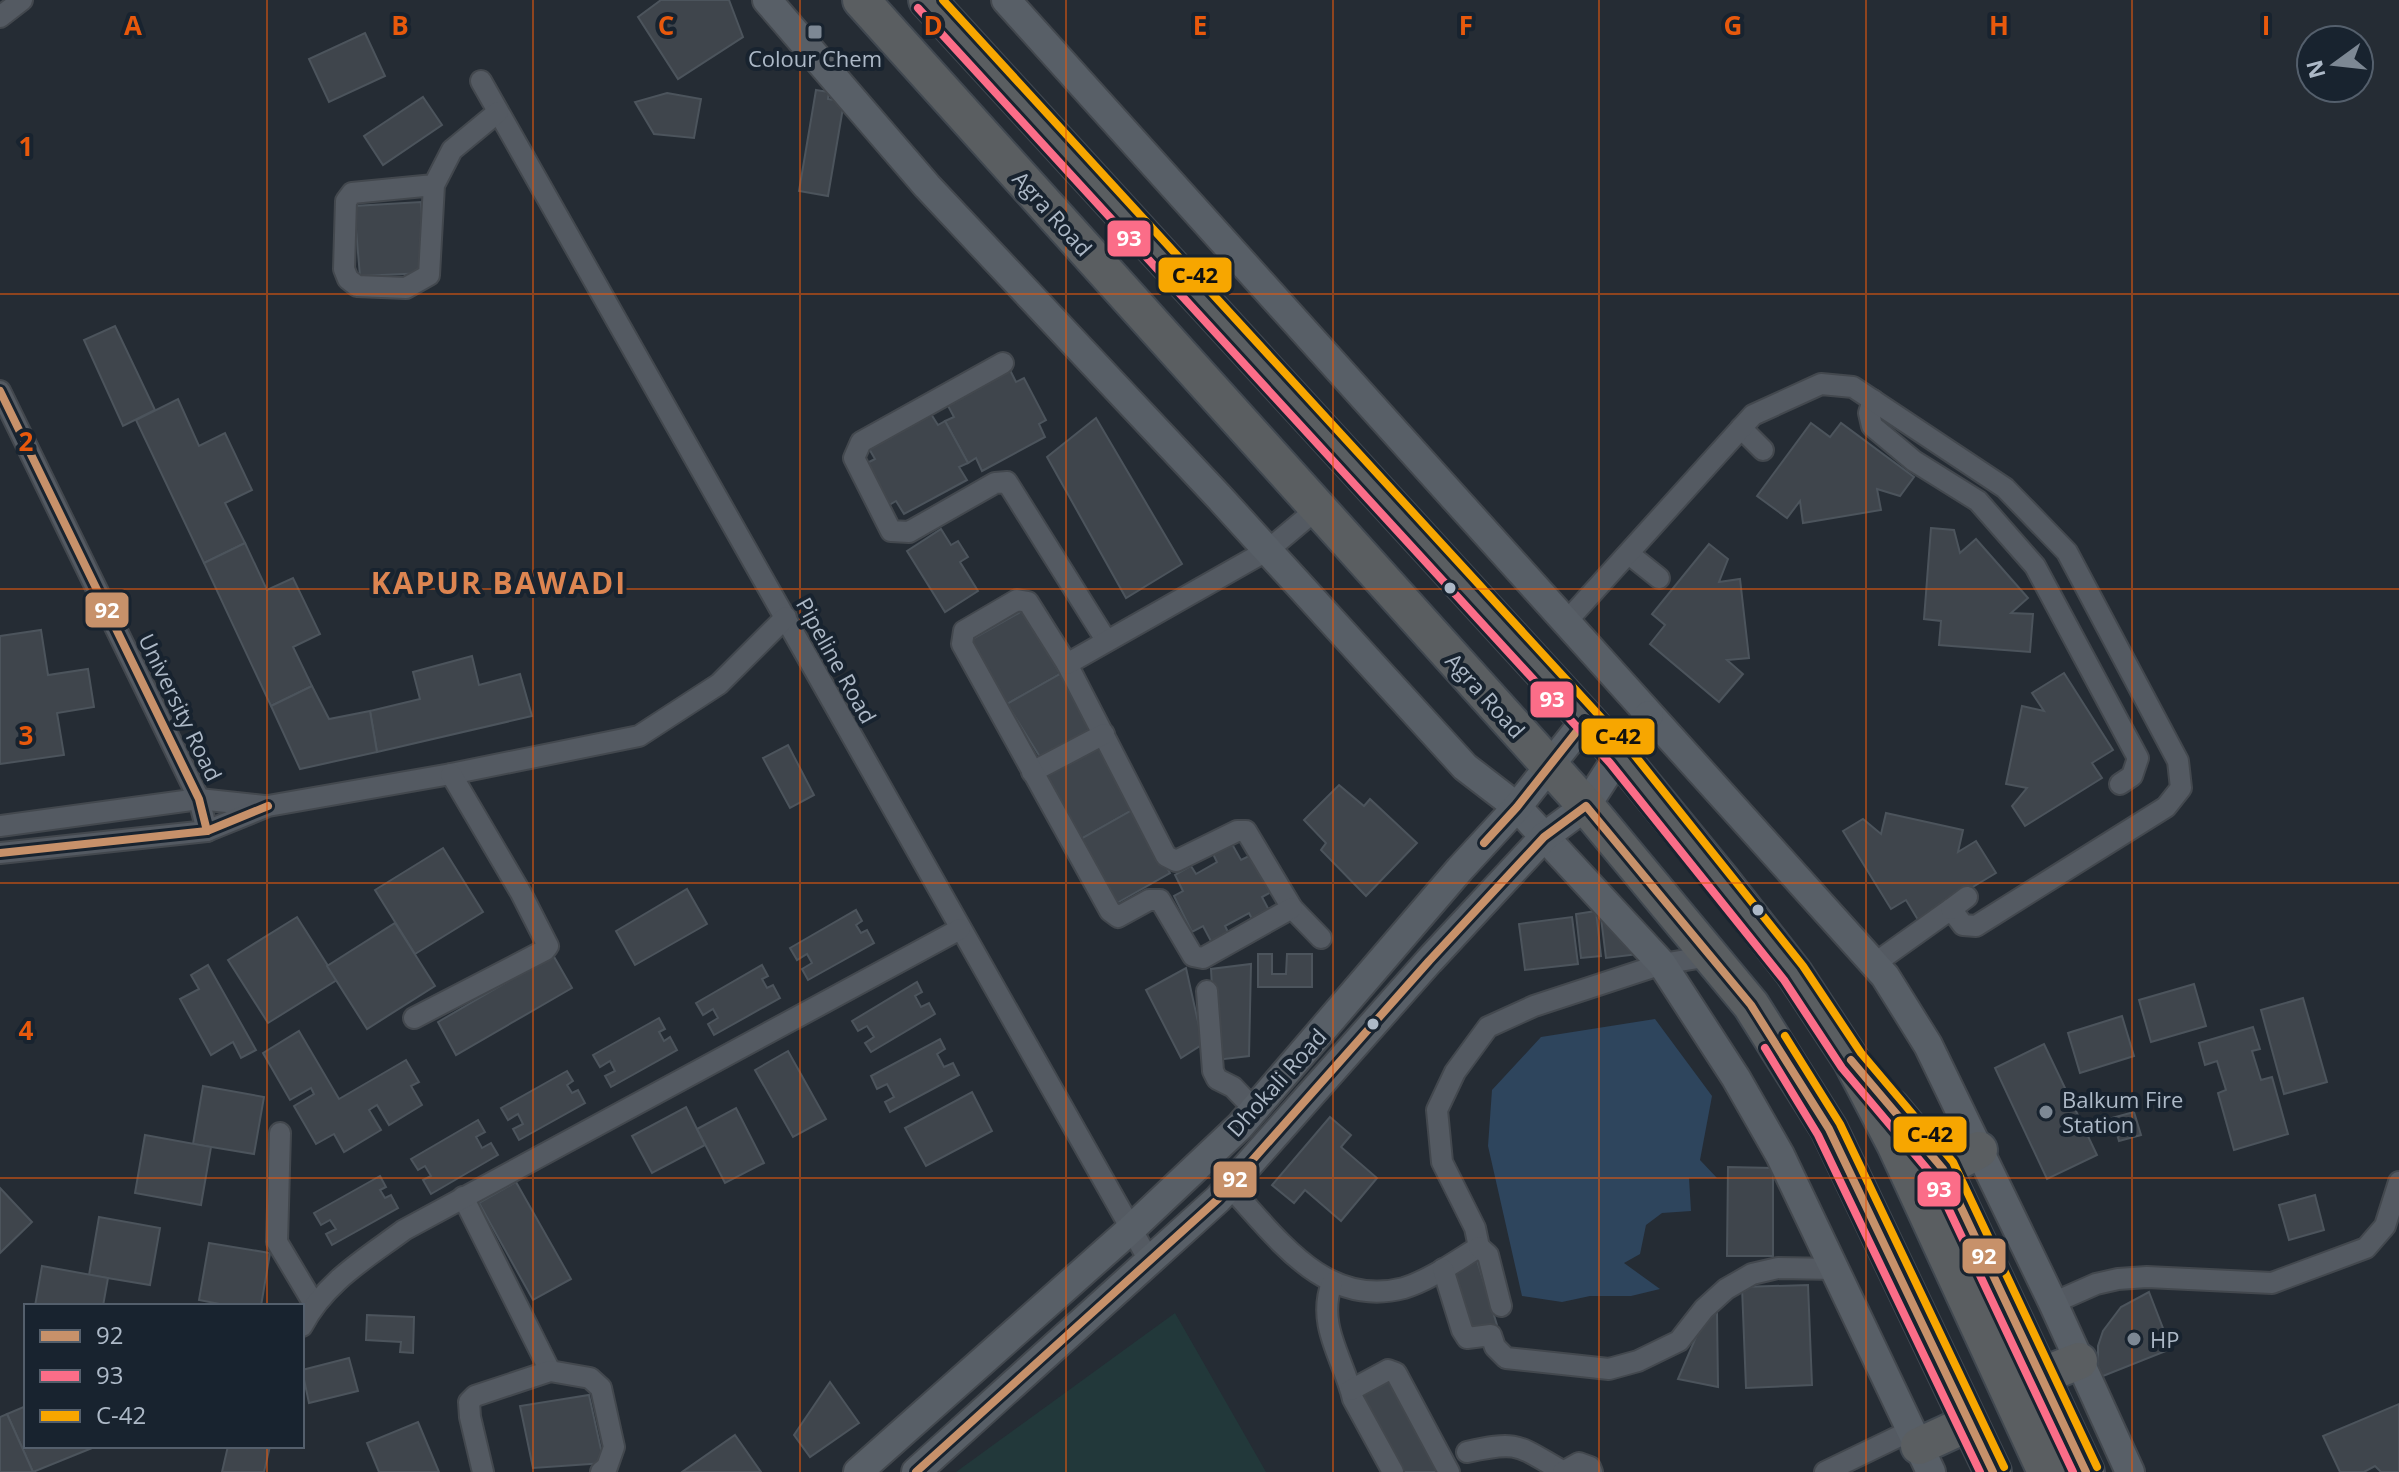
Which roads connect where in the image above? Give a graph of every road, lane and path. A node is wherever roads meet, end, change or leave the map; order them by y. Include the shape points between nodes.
1 (22, 0) edge
2 (767, 0) edge
3 (861, 0) edge
4 (927, 0) edge
5 (1006, 0) edge
6 (0, 17) edge
7 (481, 81) dead end
8 (498, 112) junction
9 (434, 185) junction
10 (1003, 363) dead end
11 (0, 391) edge
12 (1873, 400) junction
13 (1741, 428) junction
14 (1763, 450) dead end
15 (1318, 508) junction
16 (1268, 550) junction
17 (1629, 554) junction
18 (1659, 578) dead end
19 (786, 617) junction
20 (1566, 622) junction
21 (1106, 640) junction
22 (1067, 664) junction
23 (1649, 715) junction
24 (1585, 721) junction
25 (1104, 734) junction
26 (1619, 755) junction
27 (1549, 767) junction
28 (1032, 772) junction
29 (451, 774) junction
30 (2120, 784) dead end
31 (199, 799) junction
32 (268, 806) junction
33 (1586, 806) junction
34 (1517, 807) junction
35 (0, 826) edge
36 (207, 831) junction
37 (1544, 837) junction
38 (0, 853) edge
39 (1292, 908) junction
40 (960, 929) junction
41 (1321, 938) dead end
42 (1710, 956) junction
43 (1662, 964) junction
44 (1874, 964) junction
45 (1207, 991) dead end
46 (414, 1018) dead end
47 (1851, 1060) junction
48 (1289, 1069) junction
49 (1312, 1095) junction
50 (1254, 1109) junction
51 (280, 1133) dead end
52 (1979, 1150) junction
53 (1943, 1169) junction
54 (2399, 1182) edge
55 (1229, 1186) junction
56 (463, 1197) junction
57 (1130, 1230) junction
58 (1479, 1247) junction
59 (1150, 1262) junction
60 (1443, 1269) junction
61 (1836, 1269) junction
62 (1332, 1283) junction
63 (2053, 1303) junction
64 (314, 1304) junction
65 (1501, 1306) dead end
66 (304, 1322) edge
67 (2079, 1361) junction
68 (550, 1371) junction
69 (2041, 1376) junction
70 (1351, 1390) junction
71 (1969, 1423) junction
72 (1921, 1450) edge
73 (1467, 1452) dead end
74 (483, 1472) edge
75 (601, 1472) edge
76 (858, 1472) edge
77 (916, 1472) edge
78 (1393, 1472) edge
79 (1449, 1472) edge
80 (1564, 1472) edge
81 (1592, 1472) edge
82 (1825, 1472) edge
83 (1993, 1472) edge
84 (2046, 1472) edge
85 (2086, 1472) edge
86 (2130, 1472) edge

1 - 6 street
2 - 16 street via 927,186
3 - 15 highway, Agra Road
4 - 24 highway
5 - 20 street
7 - 8 street, Pipeline Road
8 - 9 street via 452,150
8 - 19 street, Pipeline Road
9 - 9 street via 429,275 406,288 357,286 348,279 346,201 352,193
10 - 21 street via 861,442 854,458 891,531 909,532 995,483 1007,482
11 - 31 street, University Road
12 - 13 street via 1853,387 1821,384 1753,415
12 - 30 street via 1872,426 1914,461 1978,501 2035,566 2138,758 2132,776
12 - 44 street via 2005,488 2067,552 2178,761 2181,788 2166,807 1976,926 1963,925 1959,903
13 - 14 street
13 - 17 street
15 - 16 street
15 - 27 highway, Agra Road
16 - 21 street
16 - 34 street via 1465,767
17 - 18 street
17 - 20 street
19 - 29 street via 719,684 639,736
19 - 40 street, Pipeline Road
20 - 23 street
21 - 22 street
22 - 25 street
22 - 28 street via 1028,602 1017,600 964,631 962,644
23 - 26 street, Dhokali Road
23 - 44 street
24 - 26 highway
24 - 27 street, Dhokali Road
25 - 28 street
25 - 39 street via 1166,856 1176,861 1246,831
26 - 33 street, Dhokali Road
26 - 47 highway via 1794,973
27 - 33 highway, Agra Road
27 - 34 street, Dhokali Road
28 - 39 street via 1118,917 1149,900 1160,900 1193,956 1203,958
29 - 32 street
29 - 46 street via 548,946
31 - 32 street
31 - 35 street
31 - 36 street, University Road
32 - 36 street
33 - 37 street, Dhokali Road
33 - 42 highway, Agra Road
34 - 37 street
34 - 48 street, Dhokali Road
36 - 38 street
37 - 43 street
37 - 49 street, Dhokali Road
39 - 41 street
40 - 56 street
40 - 57 street, Pipeline Road
42 - 43 street
42 - 71 highway, Agra Road via 1751,1005 1829,1129
43 - 58 street via 1534,1006 1488,1027 1455,1072 1437,1110 1442,1162
43 - 61 street via 1780,1155
44 - 52 street via 1928,1045
45 - 50 street via 1213,1071
47 - 53 highway
47 - 84 highway
48 - 49 street
48 - 50 street, Dhokali Road
49 - 55 street, Dhokali Road
50 - 57 street, Dhokali Road
51 - 64 street via 277,1242
52 - 53 highway
52 - 63 street
53 - 69 highway
54 - 63 street via 2385,1226 2366,1248 2272,1283 2118,1279
55 - 59 street, Dhokali Road
55 - 62 street via 1304,1265
56 - 64 street via 404,1230
56 - 68 street
57 - 59 street, Pipeline Road
57 - 76 street, Dhokali Road
58 - 60 street
58 - 65 street via 1488,1255
59 - 77 street, Dhokali Road
60 - 61 street via 1467,1338 1491,1335 1506,1358 1609,1369 1679,1341 1715,1299 1752,1274 1778,1268
60 - 62 street via 1404,1287 1368,1291
61 - 72 street
62 - 70 street via 1326,1314 1330,1338
63 - 67 street
64 - 66 street
67 - 69 highway
67 - 86 street
68 - 74 street via 469,1402
68 - 75 street via 590,1378 601,1388 614,1447
69 - 85 highway
70 - 78 street
70 - 79 street via 1388,1370 1396,1373
71 - 72 highway
71 - 83 highway, Agra Road
72 - 82 street
73 - 80 street via 1517,1445
80 - 81 street via 1579,1463

